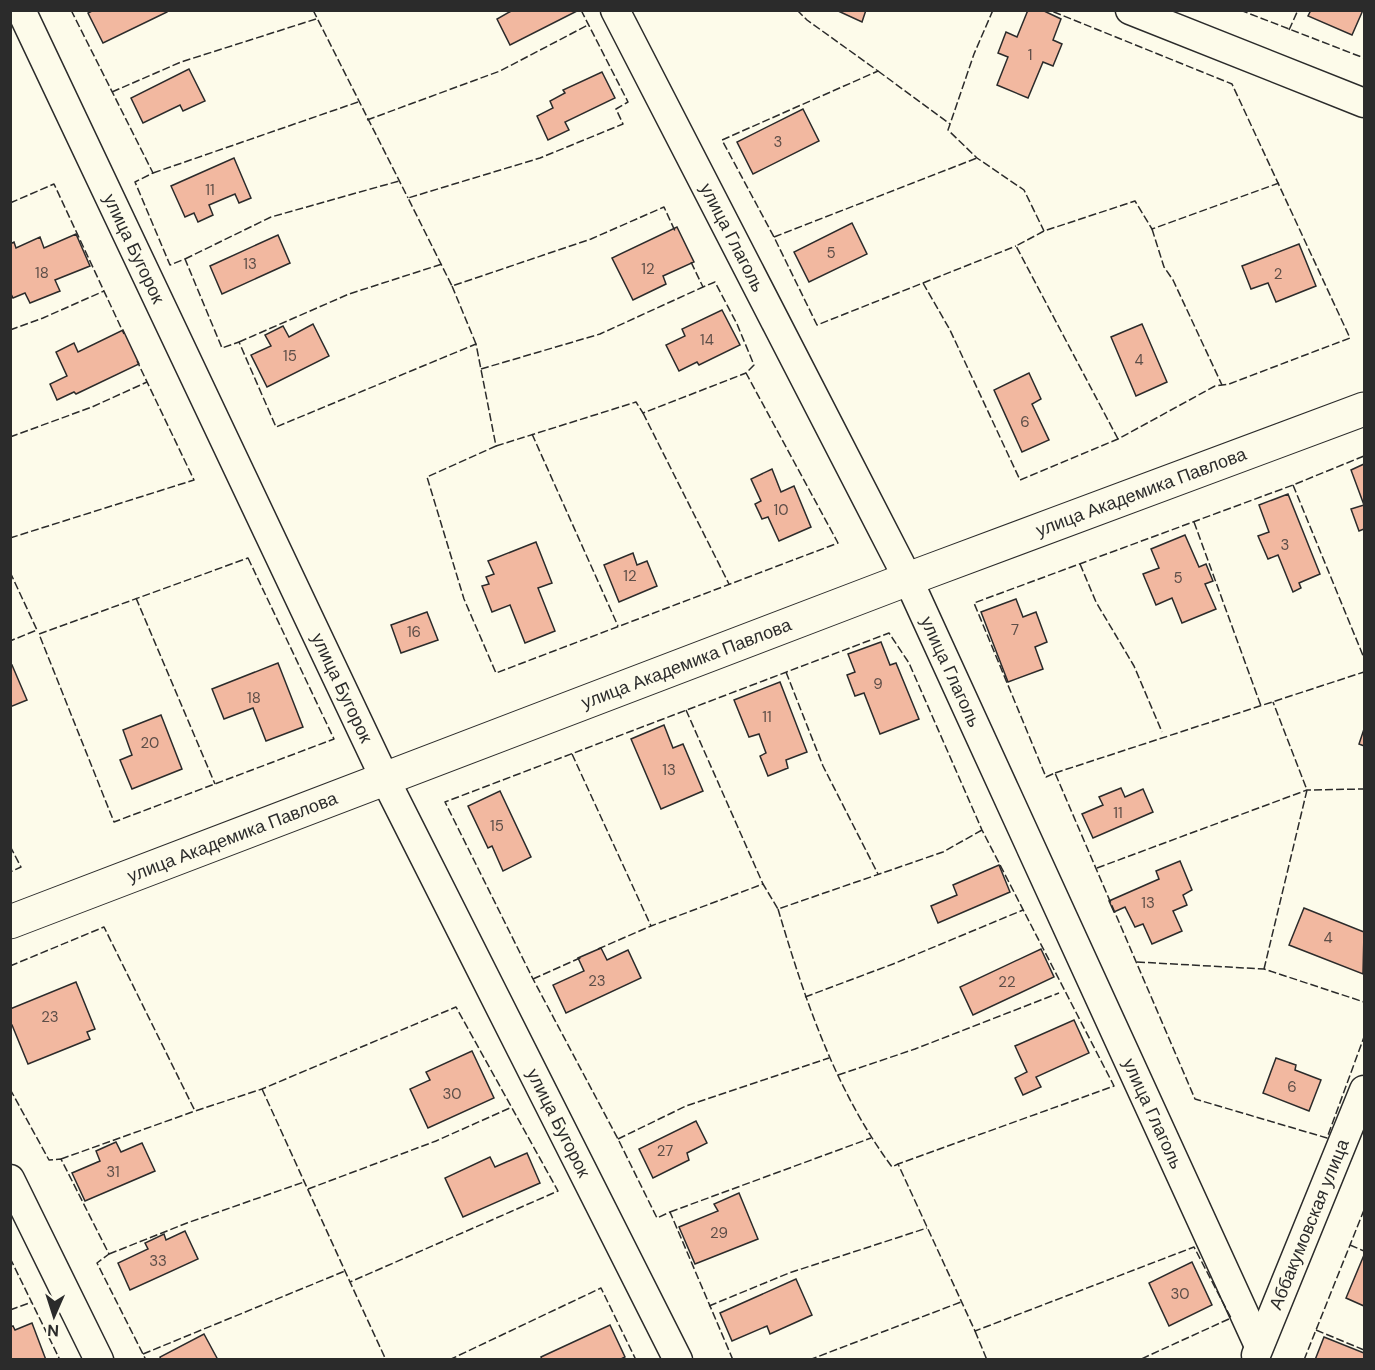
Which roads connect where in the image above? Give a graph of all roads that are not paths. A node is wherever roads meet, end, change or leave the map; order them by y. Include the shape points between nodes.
1 (21, 10) edge
2 (615, 10) edge
3 (1130, 10) edge
4 (1365, 103) edge
5 (1365, 409) edge
6 (908, 579) junction
7 (385, 779) junction
8 (10, 922) edge
9 (1365, 1090) edge
10 (10, 1179) edge
11 (1257, 1353) edge
12 (99, 1359) edge
13 (678, 1359) edge

1 - 7 street, улица Бугорок
2 - 6 street, улица Глаголь
3 - 4 street
5 - 6 street, улица Академика Павлова
6 - 7 street, улица Академика Павлова
6 - 11 street, улица Глаголь
7 - 8 street, улица Академика Павлова
7 - 13 street, улица Бугорок
9 - 11 street, Аббакумовская улица
10 - 12 street

